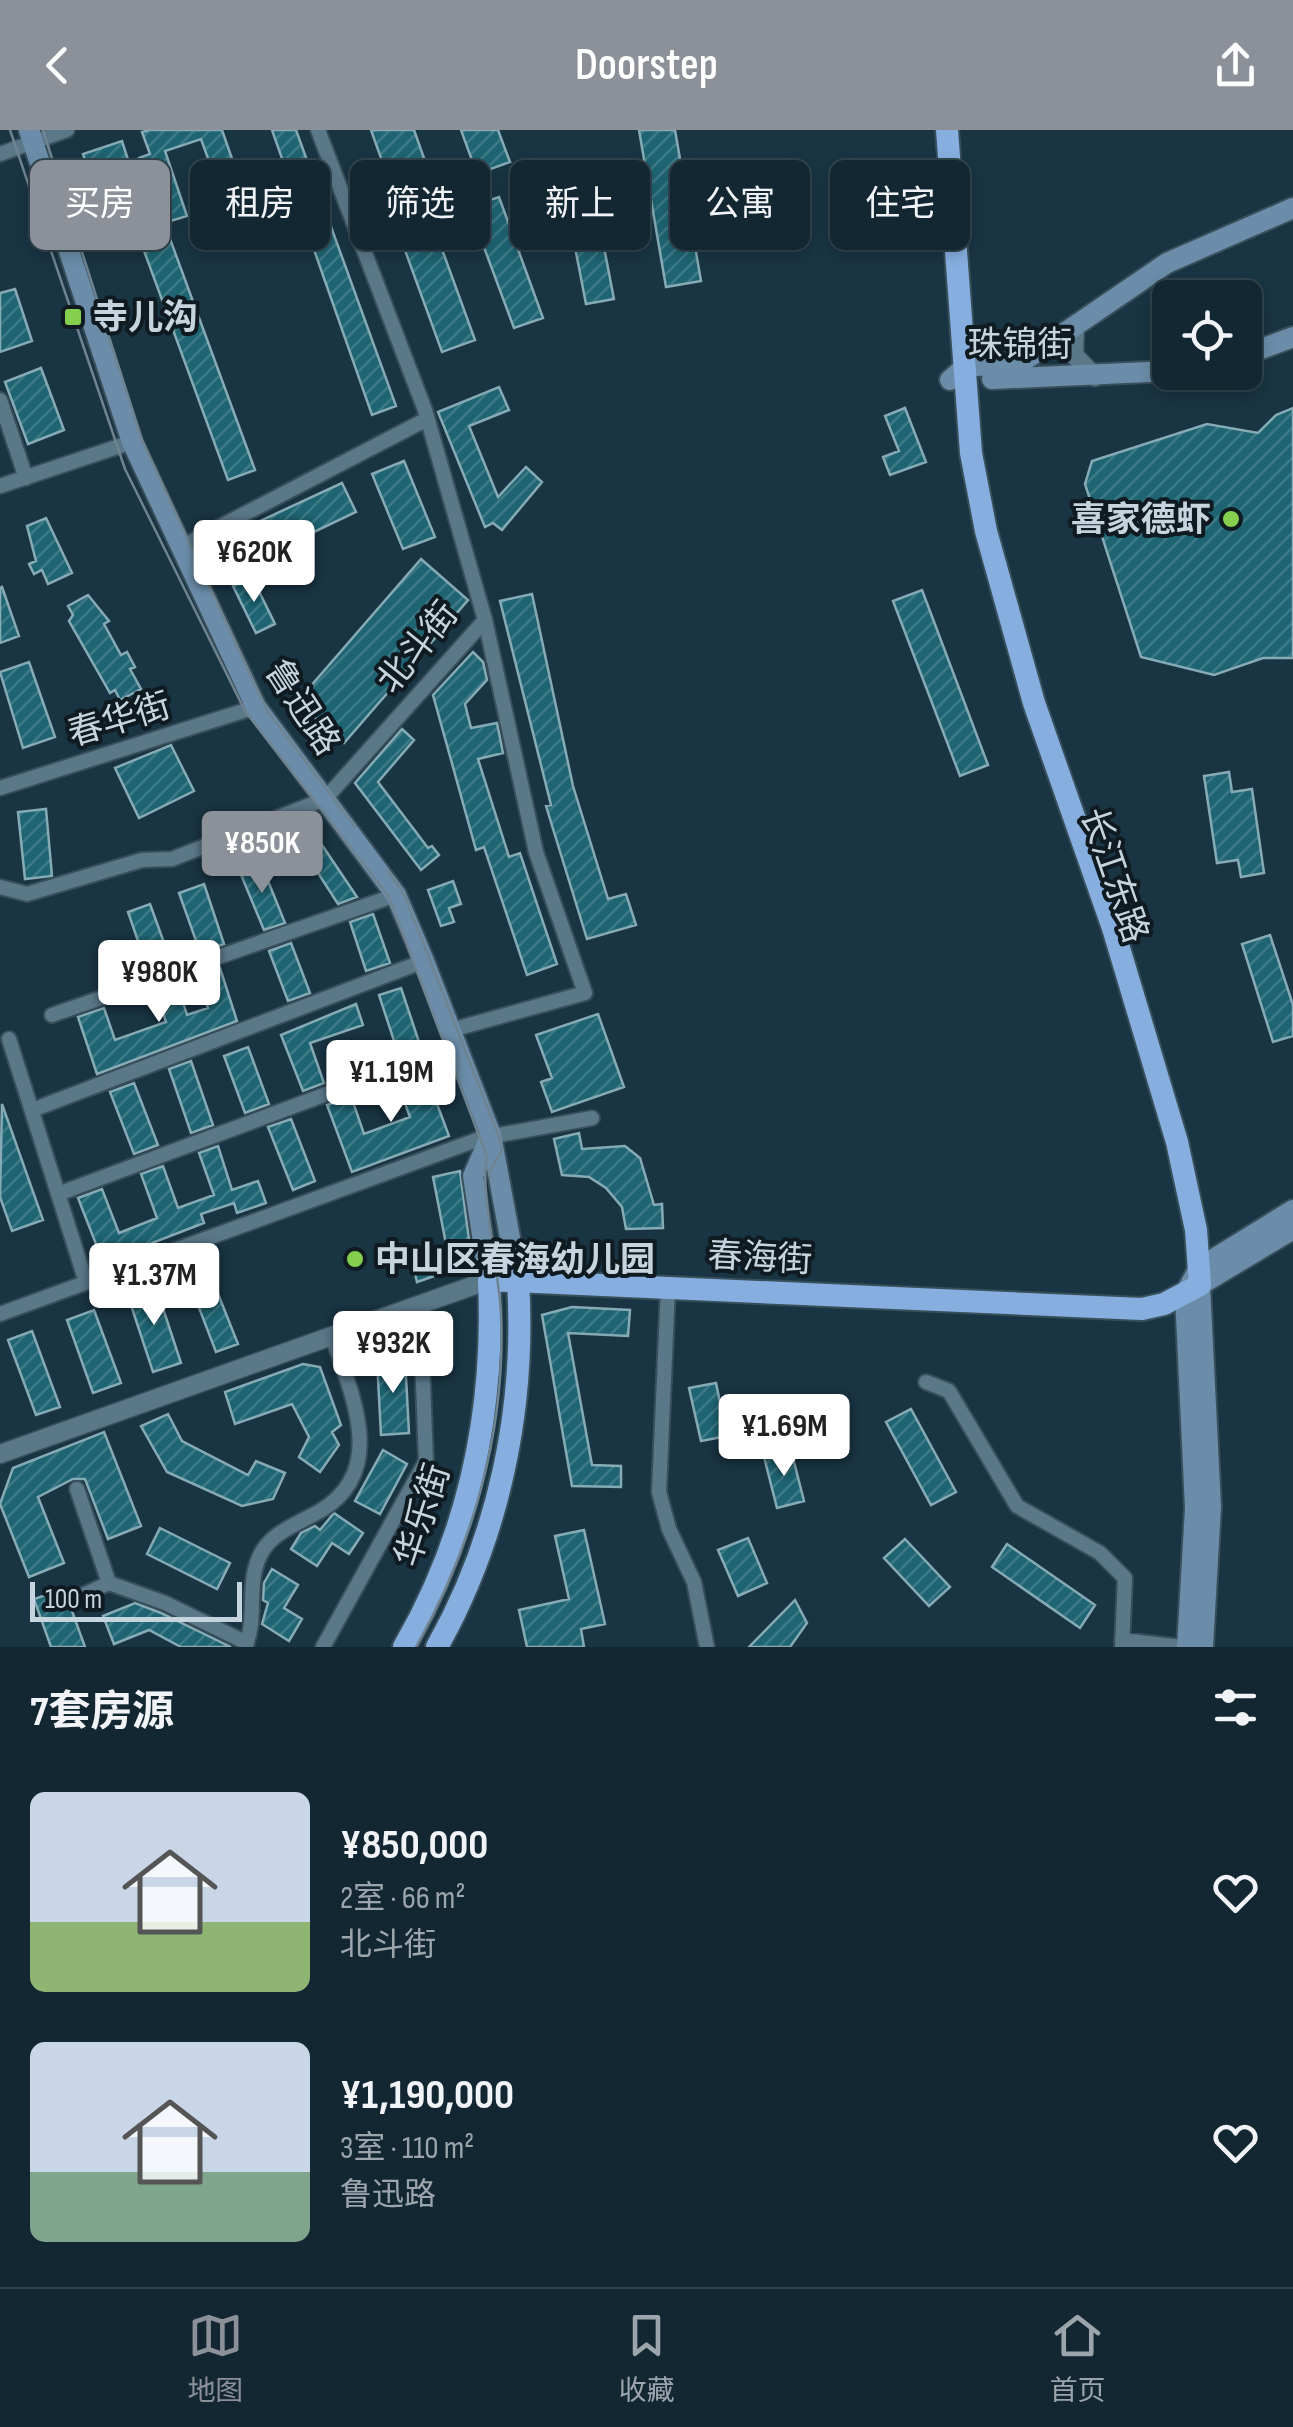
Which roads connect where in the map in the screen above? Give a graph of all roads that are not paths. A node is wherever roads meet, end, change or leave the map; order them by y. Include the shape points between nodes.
1 (67, 130) edge
2 (318, 130) edge
3 (933, 130) edge
4 (948, 130) edge
5 (31, 136) edge
6 (0, 154) edge
7 (1293, 208) edge
8 (1074, 326) junction
9 (1293, 336) edge
10 (1262, 348) edge
11 (1152, 373) edge
12 (960, 375) junction
13 (1094, 377) junction
14 (0, 400) edge
15 (427, 418) junction
16 (132, 442) junction
17 (26, 478) junction
18 (0, 486) edge
19 (181, 547) junction
20 (485, 620) junction
21 (256, 707) junction
22 (0, 788) edge
23 (325, 799) junction
24 (0, 887) edge
25 (396, 895) junction
26 (424, 961) junction
27 (52, 1015) dead end
28 (9, 1038) dead end
29 (454, 1038) junction
30 (32, 1110) junction
31 (592, 1118) dead end
32 (491, 1135) junction
33 (58, 1194) junction
34 (1293, 1210) edge
35 (1293, 1229) edge
36 (490, 1280) junction
37 (518, 1281) junction
38 (86, 1282) junction
39 (1194, 1282) junction
40 (668, 1288) junction
41 (420, 1304) junction
42 (0, 1314) edge
43 (332, 1336) junction
44 (926, 1382) dead end
45 (0, 1454) edge
46 (77, 1489) dead end
47 (108, 1584) junction
48 (79, 1597) dead end
49 (1122, 1644) edge
50 (246, 1645) edge
51 (324, 1647) edge
52 (404, 1647) edge
53 (437, 1647) edge
54 (708, 1647) edge
55 (1185, 1647) edge
56 (1203, 1647) edge

1 - 5 street
2 - 15 street, 北斗街
3 - 12 highway, 长江东路
4 - 12 highway, 长江东路
5 - 6 street
5 - 16 main road, 鲁迅路
7 - 8 main road, 珠锦街 via 1166,263
8 - 12 main road, 珠锦街 via 1022,362
8 - 13 street via 1074,355
9 - 10 main road
11 - 13 main road, 珠锦街
12 - 13 main road, 珠锦街
12 - 39 highway, 长江东路 via 956,454 976,552 1020,708 1152,1100
14 - 17 street
15 - 19 street
15 - 20 street, 北斗街
16 - 17 street
16 - 19 main road, 鲁迅路
17 - 18 street
19 - 21 main road, 鲁迅路
20 - 23 street, 北斗街
20 - 29 street via 536,852 585,993
21 - 22 street, 春华街
21 - 23 main road, 鲁迅路
23 - 24 street, 北斗街 via 172,859 142,860 27,894
23 - 25 main road, 鲁迅路
25 - 26 main road, 鲁迅路
25 - 27 street
26 - 29 main road, 鲁迅路
26 - 30 street
28 - 30 street
29 - 32 main road, 鲁迅路
29 - 33 street
30 - 33 street
31 - 32 street
32 - 36 main road via 473,1176
32 - 37 main road, 鲁迅路
32 - 38 street
33 - 38 street
34 - 39 main road
35 - 39 main road
36 - 37 highway, 春海街
36 - 41 street, 春海街
36 - 52 highway, 华乐街 via 489,1392 476,1466 453,1546
37 - 40 highway, 春海街
37 - 53 highway, 华乐街 via 517,1395 503,1473 479,1555
38 - 42 street
39 - 40 highway, 春海街 via 1142,1309
39 - 55 main road, 长江东路 via 1195,1508
39 - 56 main road, 长江东路 via 1211,1508
40 - 54 street via 659,1492 668,1529 694,1582
41 - 43 street, 春海街
41 - 51 street via 426,1461
43 - 45 street, 春海街
43 - 50 street via 360,1418 356,1471 327,1508 266,1546 250,1582 253,1626
44 - 49 street via 949,1391 1017,1506 1100,1553 1125,1578
46 - 47 street
47 - 48 street
47 - 50 street via 165,1603
49 - 55 street

